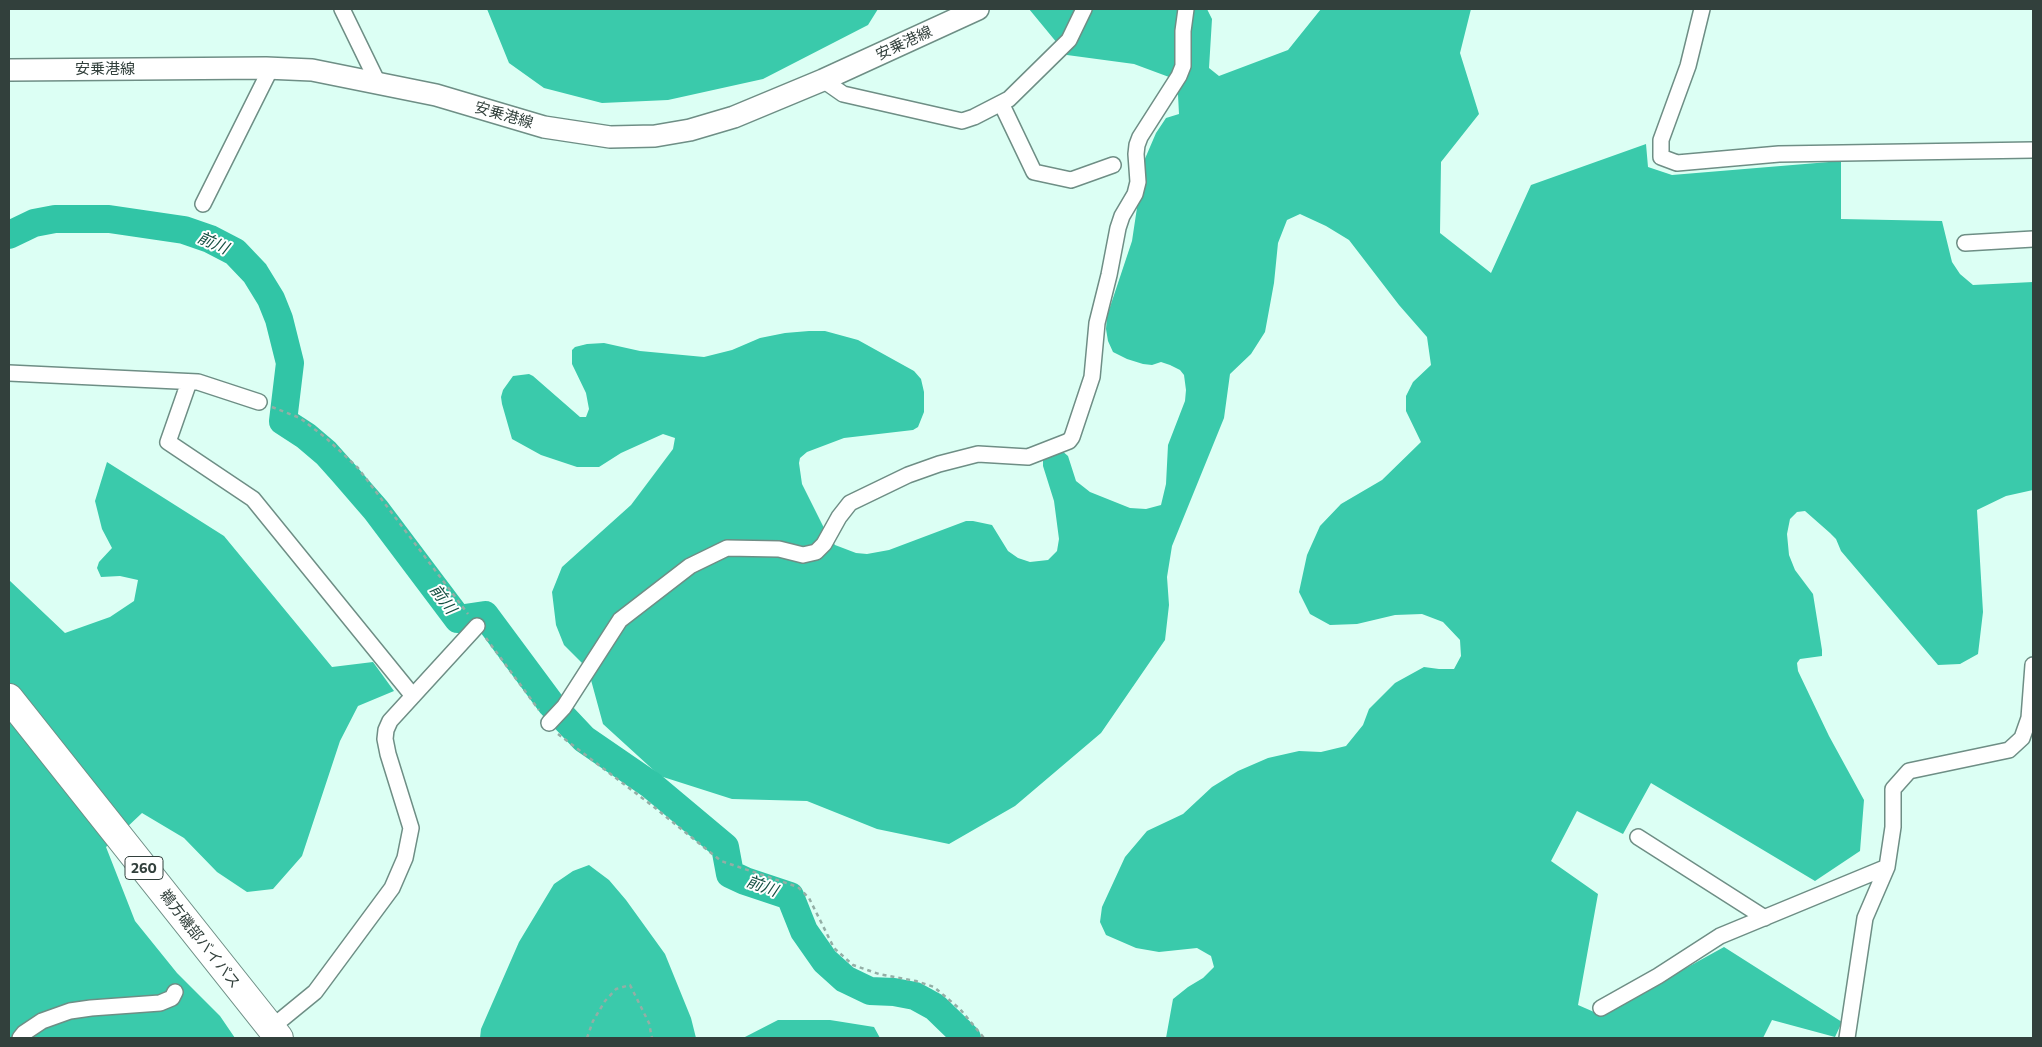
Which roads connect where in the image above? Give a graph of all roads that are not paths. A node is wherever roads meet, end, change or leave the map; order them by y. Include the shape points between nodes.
1 (342, 9) edge
2 (978, 9) edge
3 (1084, 9) edge
4 (1186, 9) edge
5 (1702, 9) edge
6 (271, 68) junction
7 (9, 70) edge
8 (823, 80) junction
9 (378, 83) junction
10 (1001, 103) junction
11 (2033, 150) edge
12 (1113, 165) dead end
13 (204, 204) dead end
14 (2033, 239) edge
15 (1965, 243) dead end
16 (9, 373) edge
17 (189, 382) junction
18 (259, 402) road end
19 (477, 626) road end
20 (2033, 665) edge
21 (413, 696) junction
22 (9, 698) edge
23 (556, 716) road end
24 (1638, 837) dead end
25 (1887, 867) junction
26 (1765, 918) junction
27 (175, 992) dead end
28 (1601, 1008) dead end
29 (275, 1033) edge
30 (20, 1038) edge
31 (1847, 1038) edge

1 - 9 street
2 - 8 main road, 安乗港線
3 - 10 street via 1069,40 1009,99
4 - 23 street via 1183,66 1137,145 1138,182 1118,228 1097,323 1092,377 1069,441 1028,457 978,454 908,475 850,503 816,552 803,555 779,549 727,548 690,566 620,620
5 - 11 street via 1688,66 1662,140 1661,157 1678,163 1778,154
6 - 7 main road, 安乗港線
6 - 9 main road, 安乗港線 via 312,70
6 - 13 street
8 - 9 main road, 安乗港線 via 734,117 690,130 655,136 610,137 544,127 436,95
8 - 10 street via 844,94 962,121
10 - 12 street via 1034,172 1072,180
14 - 15 street
16 - 17 street
17 - 18 street
17 - 21 street via 168,442 254,500
19 - 21 street
20 - 25 street via 2029,718 2022,738 2009,750 1909,771 1893,789 1893,826
21 - 29 street via 390,721 385,739 411,828 405,858 392,888 315,992
22 - 29 highway, 鵜方磯部バイパス / 260
24 - 26 street
25 - 26 street
25 - 31 street via 1865,918
26 - 28 street via 1720,936
27 - 30 street via 172,998 160,1003 70,1012 42,1021

